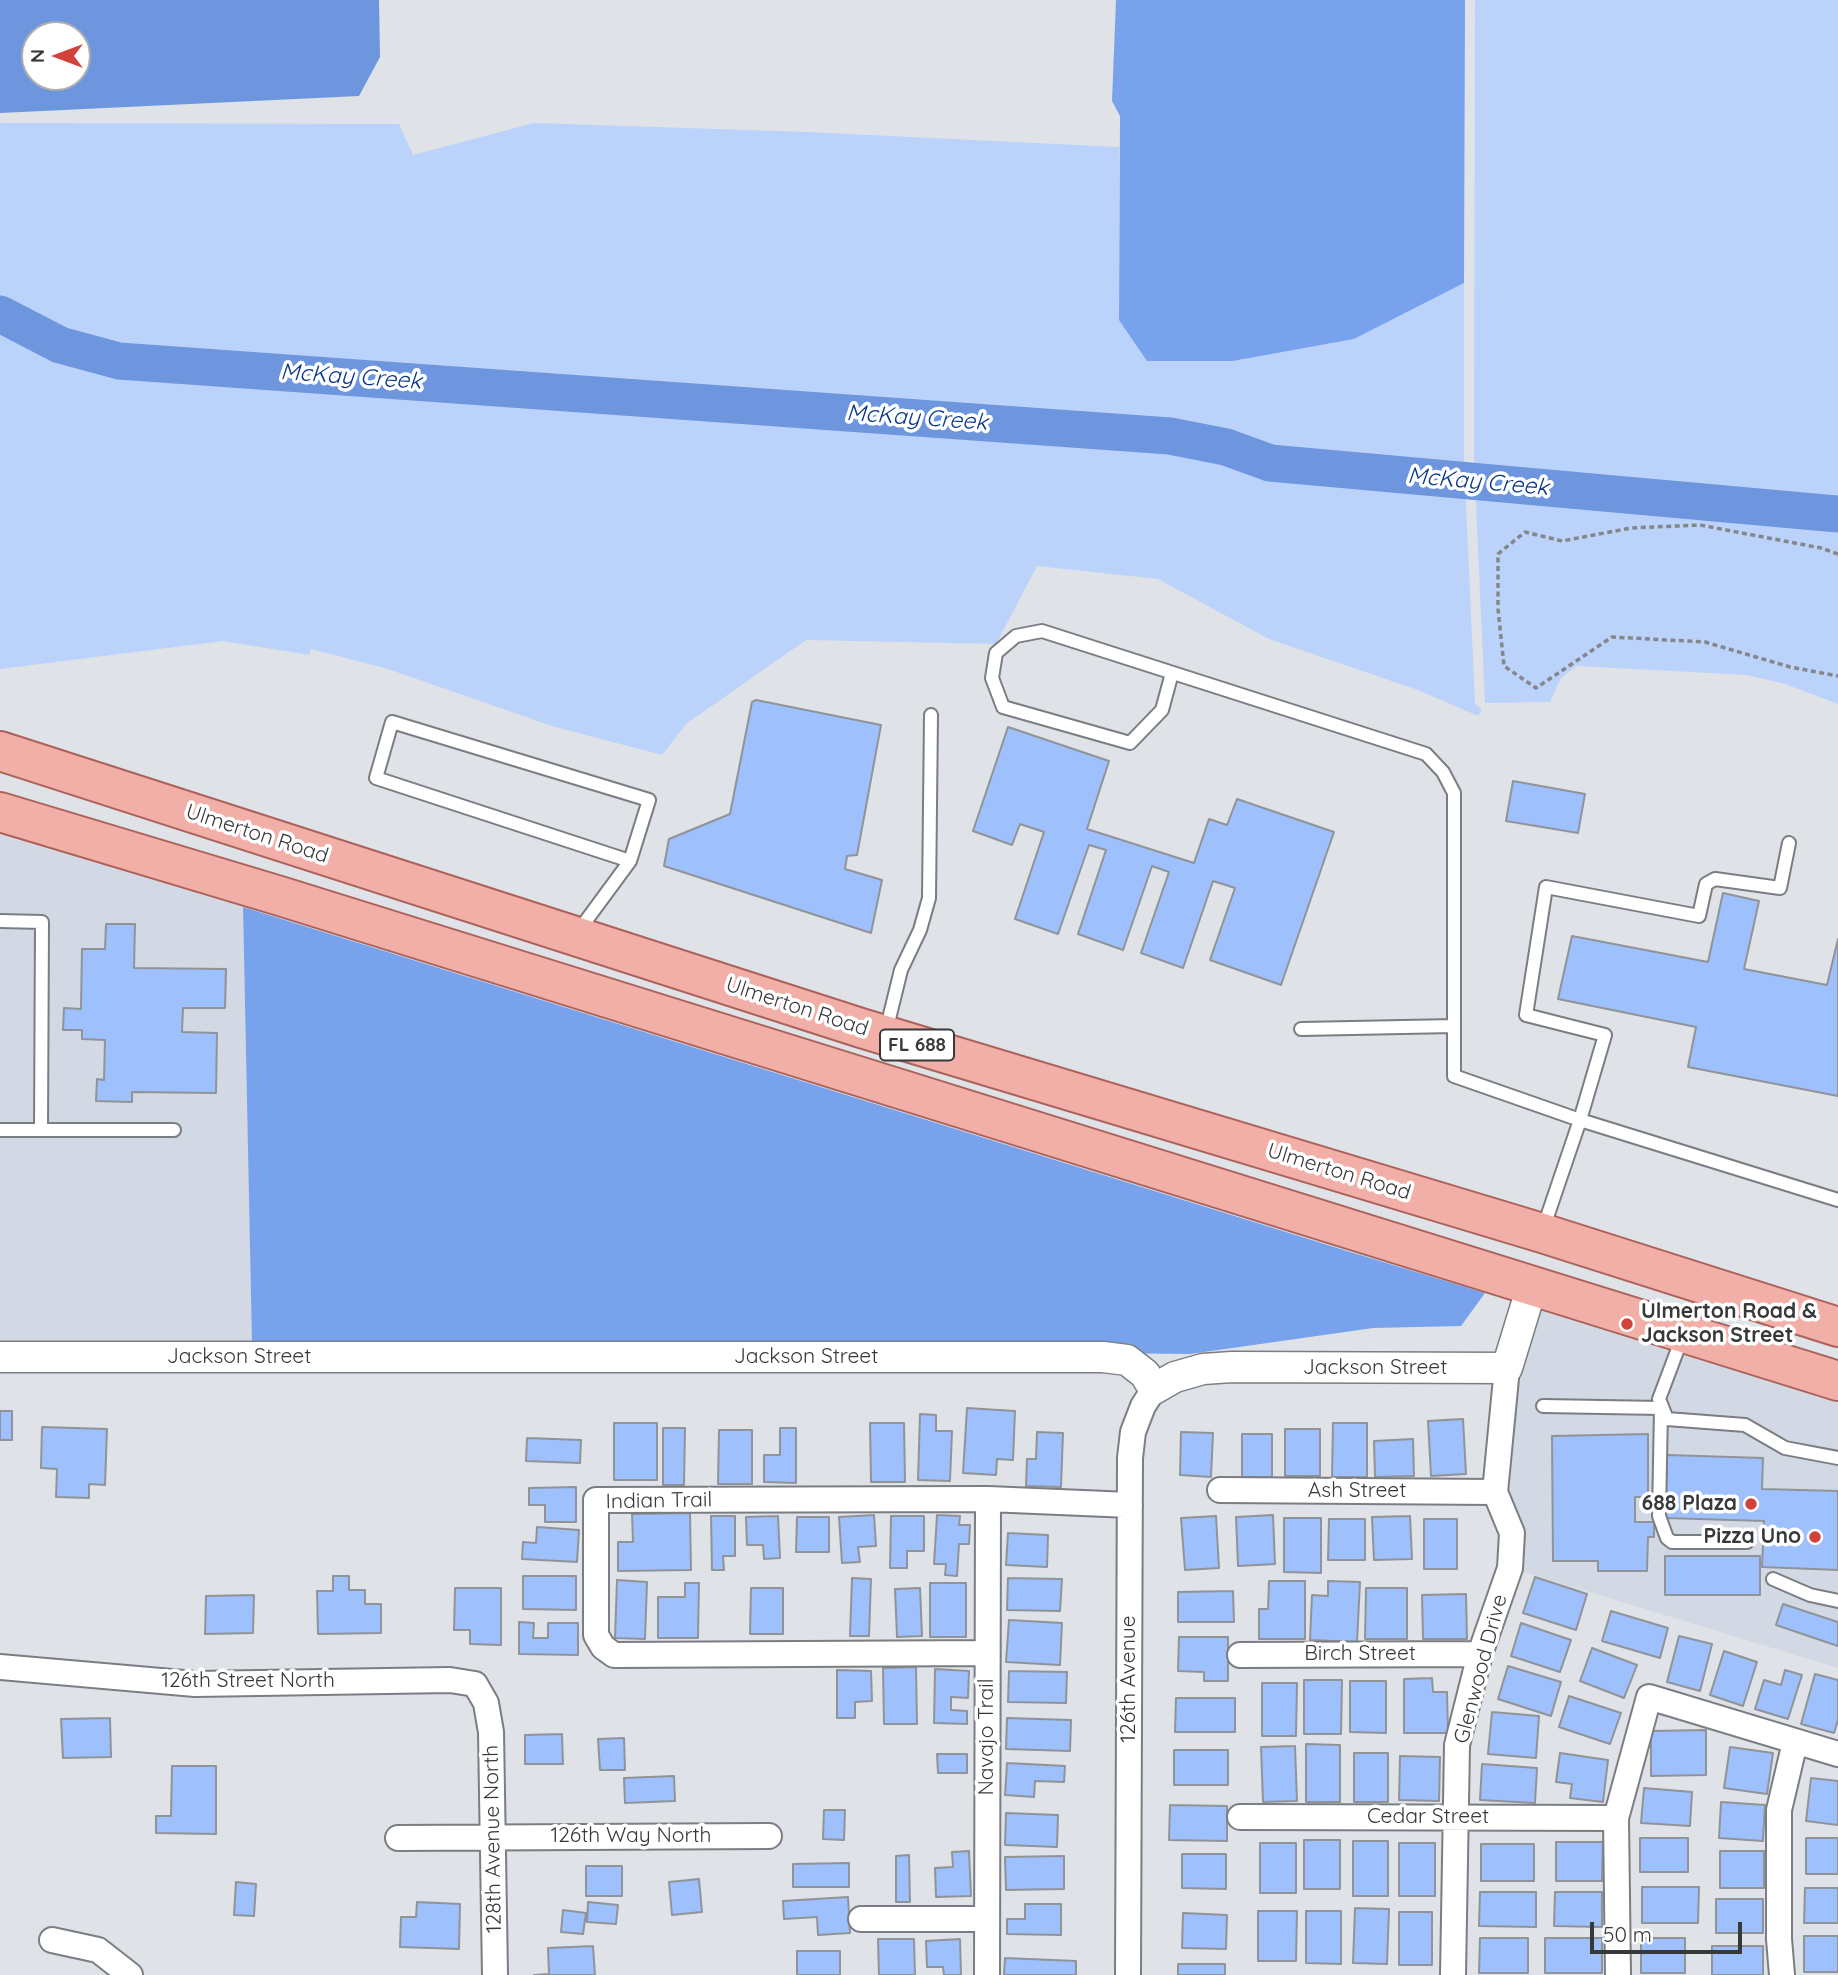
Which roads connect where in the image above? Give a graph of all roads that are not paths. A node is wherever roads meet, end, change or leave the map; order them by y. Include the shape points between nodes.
1 (1172, 673) junction
2 (931, 715) dead end
3 (0, 751) edge
4 (0, 812) edge
5 (1789, 843) dead end
6 (630, 860) junction
7 (280, 896) junction
8 (0, 921) edge
9 (575, 936) junction
10 (1454, 1026) junction
11 (1301, 1029) dead end
12 (885, 1035) junction
13 (1580, 1120) junction
14 (0, 1130) edge
15 (41, 1130) junction
16 (174, 1130) dead end
17 (1128, 1161) junction
18 (1838, 1200) edge
19 (1542, 1233) junction
20 (1532, 1286) junction
21 (1838, 1327) edge
22 (1684, 1333) junction
23 (1838, 1334) edge
24 (0, 1357) edge
25 (1507, 1368) junction
26 (1838, 1381) edge
27 (1154, 1389) junction
28 (1543, 1406) dead end
29 (1661, 1408) junction
30 (1837, 1455) edge
31 (1220, 1490) dead end
32 (1495, 1492) junction
33 (988, 1499) junction
34 (1130, 1504) junction
35 (1748, 1542) dead end
36 (1773, 1579) dead end
37 (1838, 1601) edge
38 (987, 1653) junction
39 (1480, 1654) junction
40 (1240, 1655) dead end
41 (0, 1667) edge
42 (486, 1703) joint
43 (1795, 1742) junction
44 (1838, 1754) edge
45 (1240, 1817) dead end
46 (1458, 1817) junction
47 (1616, 1818) junction
48 (769, 1836) dead end
49 (493, 1837) junction
50 (398, 1838) dead end
51 (860, 1919) dead end
52 (987, 1919) junction
53 (52, 1940) dead end
54 (130, 1975) edge
55 (495, 1975) edge
56 (987, 1975) edge
57 (1128, 1975) edge
58 (1453, 1975) edge
59 (1618, 1975) edge
60 (1782, 1975) edge

1 - 1 lane via 1042,631 1016,636 996,653 992,678 1003,707 1130,743 1162,710
1 - 10 lane via 1426,754 1443,772 1454,793
2 - 12 lane via 929,898 901,970
3 - 9 main road, Ulmerton Road / FL 688
4 - 7 main road, FL 688
5 - 13 lane via 1780,888 1715,878 1706,884 1699,916 1546,887 1526,1015 1605,1035
6 - 6 lane via 649,800 392,722 376,778
6 - 9 lane
7 - 9 main road via 351,893 555,952
7 - 17 main road, FL 688
8 - 15 lane via 42,922
9 - 12 main road, Ulmerton Road / FL 688
10 - 11 lane
10 - 13 lane via 1454,1076
12 - 19 main road, Ulmerton Road / FL 688
13 - 18 lane
13 - 19 lane
14 - 15 lane
15 - 16 lane
17 - 19 main road via 1217,1160 1490,1245 1525,1243
17 - 20 main road, FL 688
19 - 21 main road, Ulmerton Road / FL 688
20 - 22 main road, FL 688
20 - 23 main road via 1580,1275 1799,1342
20 - 25 street
22 - 26 main road, FL 688
22 - 29 lane via 1660,1399
24 - 27 street, Jackson Street via 1103,1357 1127,1360
25 - 27 street, Jackson Street via 1231,1367 1203,1369
25 - 32 street, Glenwood Drive
27 - 34 street, 126th Avenue via 1133,1432
28 - 29 lane
29 - 30 lane via 1667,1419 1745,1425 1785,1448
29 - 35 lane via 1659,1516 1667,1538 1672,1542
31 - 32 street, Ash Street
32 - 39 street, Glenwood Drive via 1511,1532 1510,1568
33 - 34 street, Indian Trail
33 - 38 street, Navajo Trail
33 - 38 street, Indian Trail via 596,1500 596,1635 614,1655
34 - 57 street, 126th Avenue
36 - 37 lane
38 - 52 street, Navajo Trail
39 - 40 street, Birch Street
39 - 46 street, Glenwood Drive via 1457,1745
41 - 42 street, 126th Street North via 195,1684 450,1680 475,1684
42 - 49 street, 128th Avenue North
43 - 44 street
43 - 47 street via 1649,1697
43 - 60 street via 1779,1810
45 - 46 street, Cedar Street
46 - 47 street, Cedar Street
46 - 58 street, Glenwood Drive
47 - 59 street
48 - 49 street, 126th Way North
49 - 50 street, 126th Way North
49 - 55 street, 128th Avenue North
51 - 52 street
52 - 56 street, Navajo Trail
53 - 54 street via 98,1950

